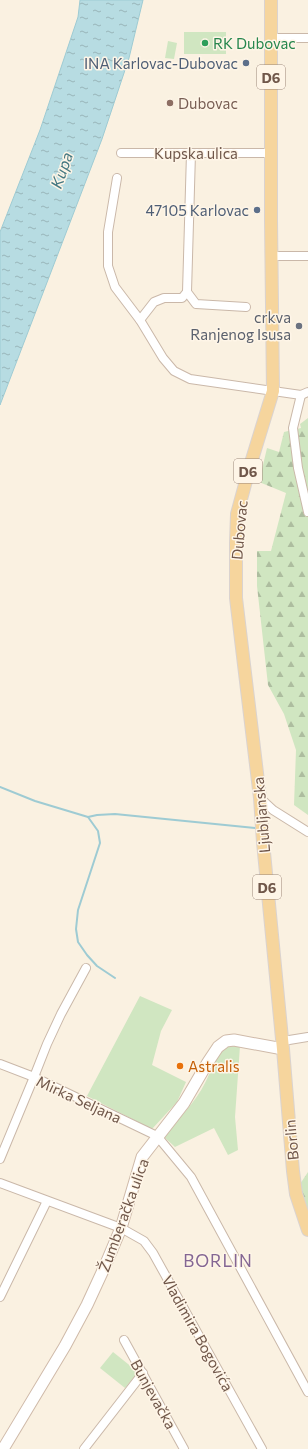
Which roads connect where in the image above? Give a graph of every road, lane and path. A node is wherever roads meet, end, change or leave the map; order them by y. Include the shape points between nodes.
1 (271, 0) edge
2 (271, 38) junction
3 (308, 38) edge
4 (121, 153) dead end
5 (191, 153) junction
6 (271, 154) junction
7 (118, 178) dead end
8 (271, 256) junction
9 (308, 256) edge
10 (188, 292) junction
11 (246, 307) dead end
12 (140, 320) junction
13 (273, 391) junction
14 (304, 393) edge
15 (308, 512) edge
16 (252, 724) joint
17 (260, 798) junction
18 (308, 832) edge
19 (86, 968) dead end
20 (308, 1037) edge
21 (283, 1045) junction
22 (0, 1064) edge
23 (34, 1077) junction
24 (157, 1136) junction
25 (0, 1159) edge
26 (0, 1183) edge
27 (47, 1201) junction
28 (121, 1228) junction
29 (308, 1230) edge
30 (0, 1297) edge
31 (124, 1340) dead end
32 (143, 1373) junction
33 (308, 1392) edge
34 (3, 1449) edge
35 (84, 1449) edge
36 (184, 1449) edge
37 (262, 1449) edge

1 - 2 main road, D6
2 - 3 street
2 - 6 main road, D6
4 - 5 street, Kupska ulica
5 - 6 street, Kupska ulica
5 - 10 street
6 - 8 main road, Dubovac / D6
7 - 12 street via 108,232 108,266 115,287
8 - 9 street
8 - 13 main road, Dubovac / D6
10 - 11 street via 196,304
10 - 12 street via 182,298 164,298 154,302
12 - 13 street via 163,358 179,374 190,379
13 - 14 street
13 - 16 main road, Dubovac / D6 via 237,514 236,598
14 - 15 street via 293,428 298,468
16 - 17 main road, Ljubljanska / D6
17 - 18 street via 273,810
17 - 21 main road, Ljubljanska / D6
19 - 23 street via 60,1014
20 - 21 street
21 - 24 main road, Žumberačka ulica via 226,1041 218,1047 184,1103
21 - 29 main road, Borlin / D6 via 296,1194
22 - 23 street, Mirka Seljana
23 - 24 street, Mirka Seljana
23 - 25 street
24 - 28 main road, Žumberačka ulica via 142,1157
24 - 33 street via 191,1177
26 - 27 street, Vladimira Bogovića
27 - 28 street, Vladimira Bogovića
27 - 30 street
28 - 34 main road, Žumberačka ulica via 87,1305 47,1378
28 - 37 street, Vladimira Bogovića via 144,1241 153,1253
31 - 32 street, Bunjevačka
32 - 35 street
32 - 36 street, Bunjevačka

